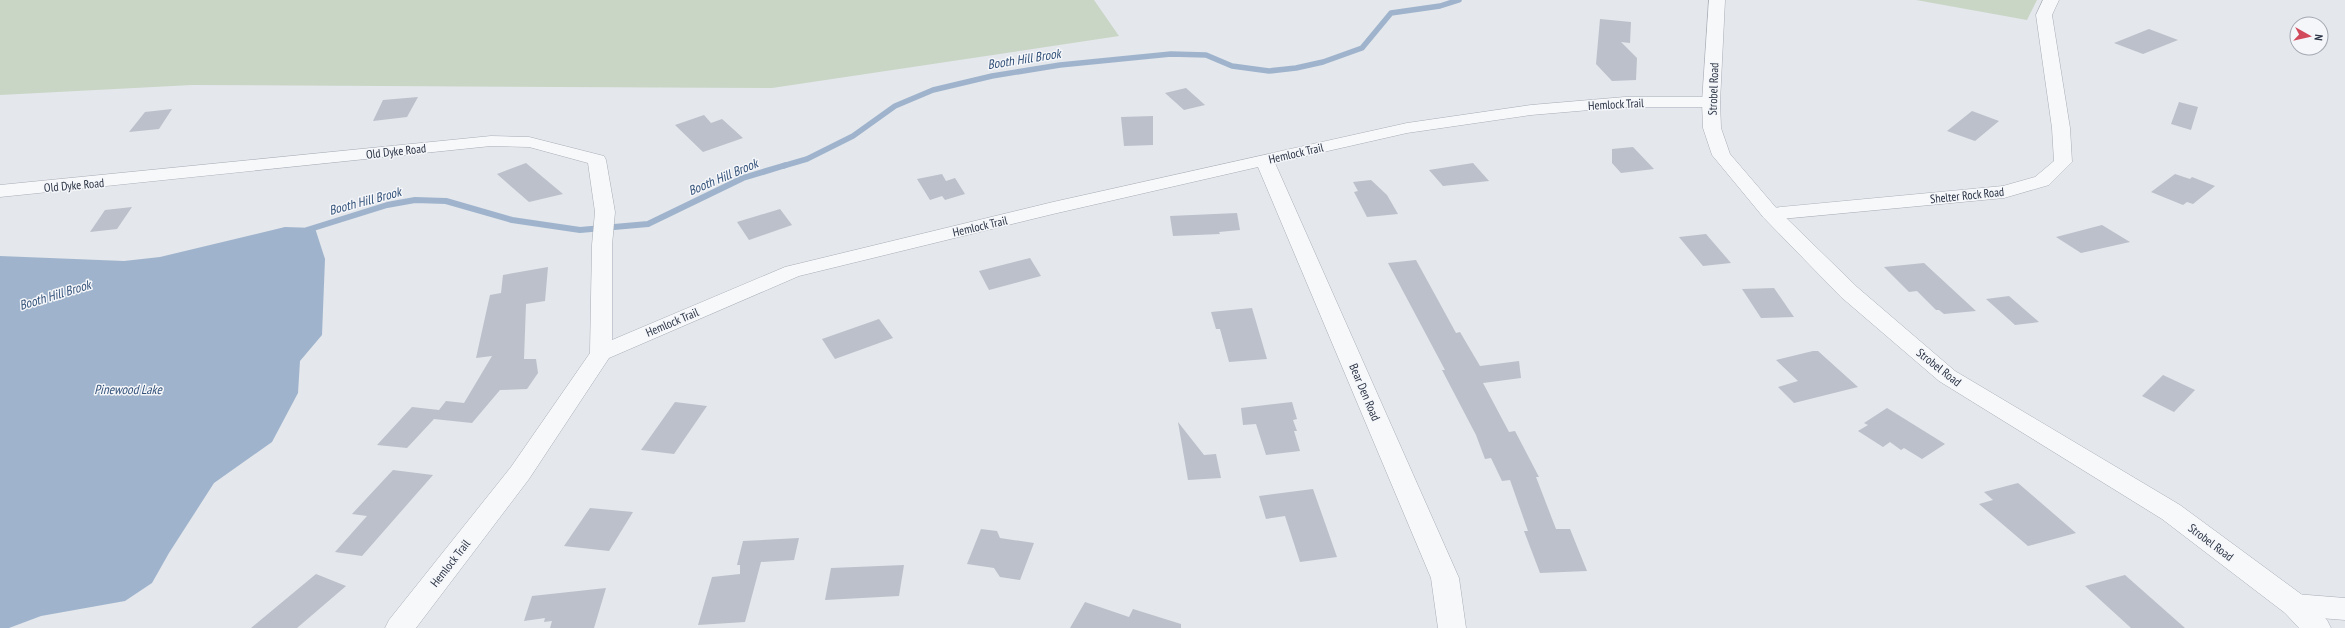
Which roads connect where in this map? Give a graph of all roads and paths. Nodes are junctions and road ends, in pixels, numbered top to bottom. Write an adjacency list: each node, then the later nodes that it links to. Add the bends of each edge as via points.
1 (1717, 0): 3 (street, Strobel Road)
2 (2051, 0): 6 (street, Shelter Rock Road, via 2044,15 2061,128 2063,162 2042,181 2004,192)
3 (1710, 102): 4 (street, Hemlock Trail, via 1625,102 1531,110 1407,128); 6 (street, Strobel Road, via 1712,128 1721,154)
4 (1264, 160): 7 (street, Hemlock Trail, via 792,270); 11 (street, Bear Den Road, via 1445,578)
5 (0, 191): 7 (street, Old Dyke Road, via 491,141 521,142 597,160 605,212 602,245)
6 (1771, 214): 8 (street, Strobel Road, via 1849,292 1947,376 2171,512)
7 (601, 353): 10 (street, Hemlock Trail, via 520,473)
8 (2294, 605): 9 (street); 12 (street, Strobel Road)
9 (2345, 609)
10 (399, 628)
11 (1452, 628)
12 (2317, 628)

